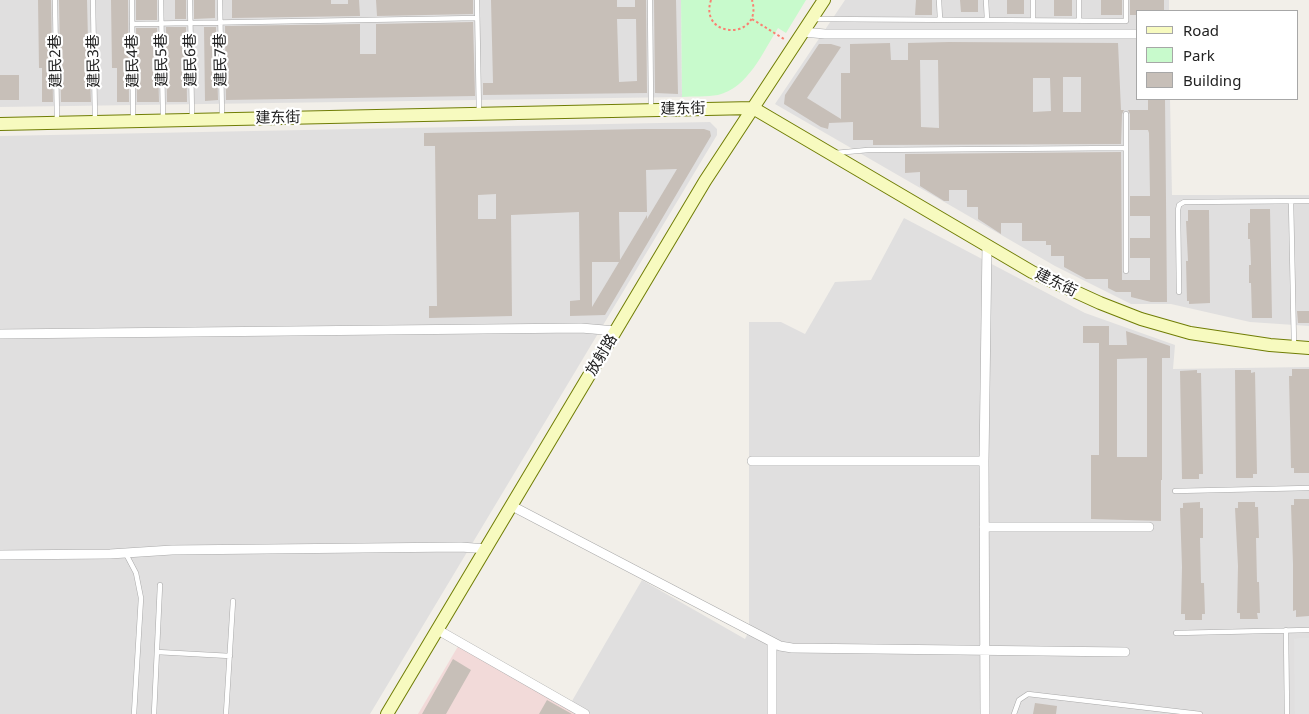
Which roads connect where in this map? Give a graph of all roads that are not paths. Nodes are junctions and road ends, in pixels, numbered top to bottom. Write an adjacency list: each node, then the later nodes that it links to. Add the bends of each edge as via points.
1 (55, 0): 36 (lane, 建民2巷)
2 (93, 0): 35 (lane, 建民3巷)
3 (132, 0): 23 (lane, 建民4巷)
4 (161, 0): 24 (lane, 建民5巷)
5 (190, 0): 21 (lane, 建民6巷)
6 (220, 0): 22 (lane, 建民7巷)
7 (477, 0): 15 (lane)
8 (650, 0): 28 (lane)
9 (824, 0): 16 (street, 放射路)
10 (939, 0): 17 (lane)
11 (986, 0): 18 (lane)
12 (1033, 0): 19 (lane)
13 (1079, 0): 20 (lane)
14 (1126, 0): 20 (lane, via 1126,21)
15 (477, 18): 22 (lane); 29 (lane)
16 (812, 19): 17 (lane); 25 (street, 放射路)
17 (940, 19): 18 (lane)
18 (987, 20): 19 (lane)
19 (1033, 20): 20 (lane)
20 (1079, 21)
21 (190, 23): 22 (lane); 24 (lane); 31 (lane, 建民6巷)
22 (221, 23): 32 (lane, 建民7巷)
23 (132, 24): 24 (lane); 33 (lane, 建民4巷)
24 (162, 24): 34 (lane, 建民5巷)
25 (803, 32): 26 (street); 27 (street, 放射路)
26 (1136, 34)
27 (753, 108): 28 (street, 建东街); 39 (street, 建东街); 45 (street, 放射路, via 705,181)
28 (651, 110): 29 (street, 建东街)
29 (479, 114): 32 (street, 建东街)
30 (1126, 114): 38 (lane)
31 (192, 120): 32 (street, 建东街); 34 (street, 建东街)
32 (222, 120)
33 (133, 121): 34 (street, 建东街); 35 (street, 建东街)
34 (163, 121)
35 (95, 122): 36 (street, 建东街)
36 (57, 123): 37 (street, 建东街)
37 (0, 124)
38 (1126, 148): 39 (lane); 43 (lane)
39 (830, 153): 42 (street, 建东街)
40 (1291, 201): 41 (lane); 44 (lane, via 1184,202 1179,205); 47 (lane)
41 (1309, 201)
42 (987, 245): 47 (street, 建东街, via 1032,272 1140,319 1190,333); 50 (street)
43 (1126, 271)
44 (1179, 292)
45 (616, 331): 46 (street, via 581,328); 53 (street, 放射路)
46 (0, 334)
47 (1294, 348): 48 (street, 建东街)
48 (1309, 348)
49 (752, 461): 50 (street)
50 (984, 461): 54 (street)
51 (1309, 488): 52 (lane)
52 (1175, 491)
53 (512, 506): 56 (street, 放射路); 65 (street)
54 (984, 527): 55 (street); 66 (street)
55 (1149, 527)
56 (487, 549): 57 (street, via 172,550); 61 (street, 放射路)
57 (126, 554): 58 (street); 70 (lane, via 136,573 140,598)
58 (0, 555)
59 (160, 585): 67 (lane)
60 (233, 601): 69 (lane)
61 (438, 630): 73 (street, 放射路); 74 (street)
62 (1286, 630): 63 (lane); 64 (lane); 79 (lane)
63 (1309, 630)
64 (1176, 633)
65 (772, 643): 66 (street, via 792,648); 75 (street)
66 (985, 650): 68 (street); 76 (street)
67 (157, 652): 69 (lane); 71 (lane)
68 (1125, 652)
69 (230, 656): 72 (lane)
70 (134, 714)
71 (154, 714)
72 (226, 714)
73 (387, 714)
74 (585, 714)
75 (772, 714)
76 (985, 714)
77 (1014, 714): 78 (lane, via 1019,700 1028,694)
78 (1200, 714)
79 (1287, 714)

